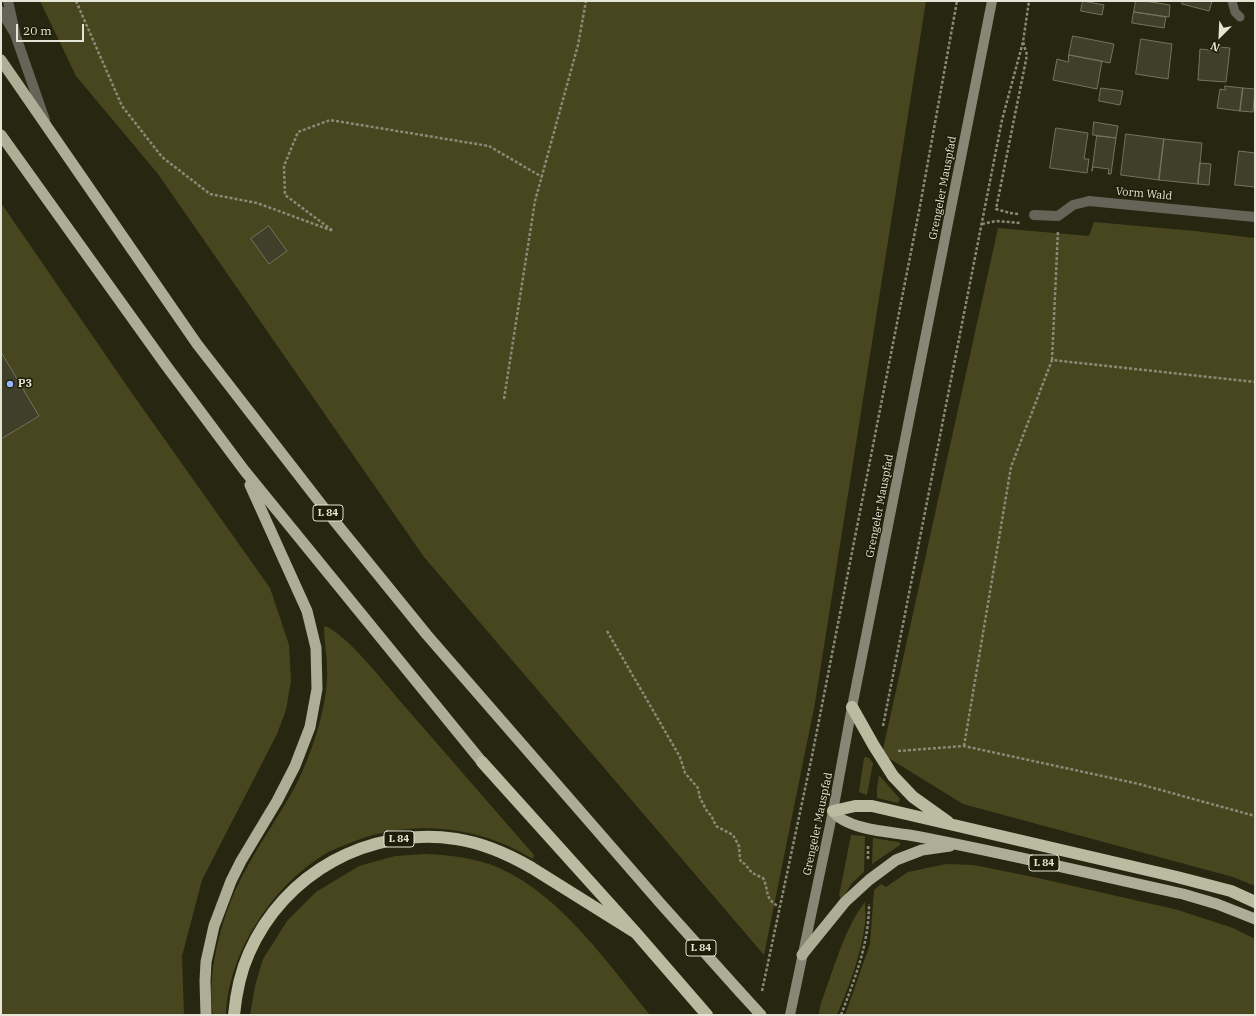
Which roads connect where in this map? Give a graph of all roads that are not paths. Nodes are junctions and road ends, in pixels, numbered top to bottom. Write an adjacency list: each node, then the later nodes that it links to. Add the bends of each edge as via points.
1 (8, 1): 6 (street)
2 (992, 1): 13 (main road, Grengeler Mauspfad)
3 (1232, 1): 5 (lane, via 1235,12)
4 (1, 11): 6 (street)
5 (1240, 17)
6 (15, 34): 8 (street)
7 (1, 60): 8 (highway)
8 (48, 128): 25 (highway, L 84, bridge, via 197,344 328,513 427,635)
9 (1, 135): 12 (highway, L 84)
10 (1034, 215): 11 (street, Vorm Wald, via 1058,216 1073,205 1089,201)
11 (1255, 217)
12 (244, 470): 14 (highway, L 84); 22 (highway, L 84, via 308,611 316,648 317,689 310,727 295,766 241,861 214,926 206,962)
13 (852, 707): 15 (main road, Grengeler Mauspfad); 16 (highway, L 84, via 893,776 913,797)
14 (482, 762): 20 (highway, L 84)
15 (833, 811): 16 (highway, L 84, via 855,806 872,806); 17 (highway, L 84, via 847,822 869,828); 21 (main road, Grengeler Mauspfad)
16 (954, 826): 18 (highway, L 84, via 1177,877 1230,891)
17 (961, 845): 19 (highway, L 84, via 1183,894); 21 (highway, L 84, via 922,850 896,860 868,880 845,902)
18 (1255, 902)
19 (1255, 919)
20 (636, 933): 23 (highway, L 84, via 515,857 478,843 456,839 414,837 392,840 369,845 326,865 306,878 289,894 274,912 249,953 240,980); 24 (highway, L 84)
21 (802, 955): 26 (main road, Grengeler Mauspfad)
22 (206, 1015)
23 (234, 1015)
24 (707, 1015)
25 (761, 1015)
26 (790, 1015)

